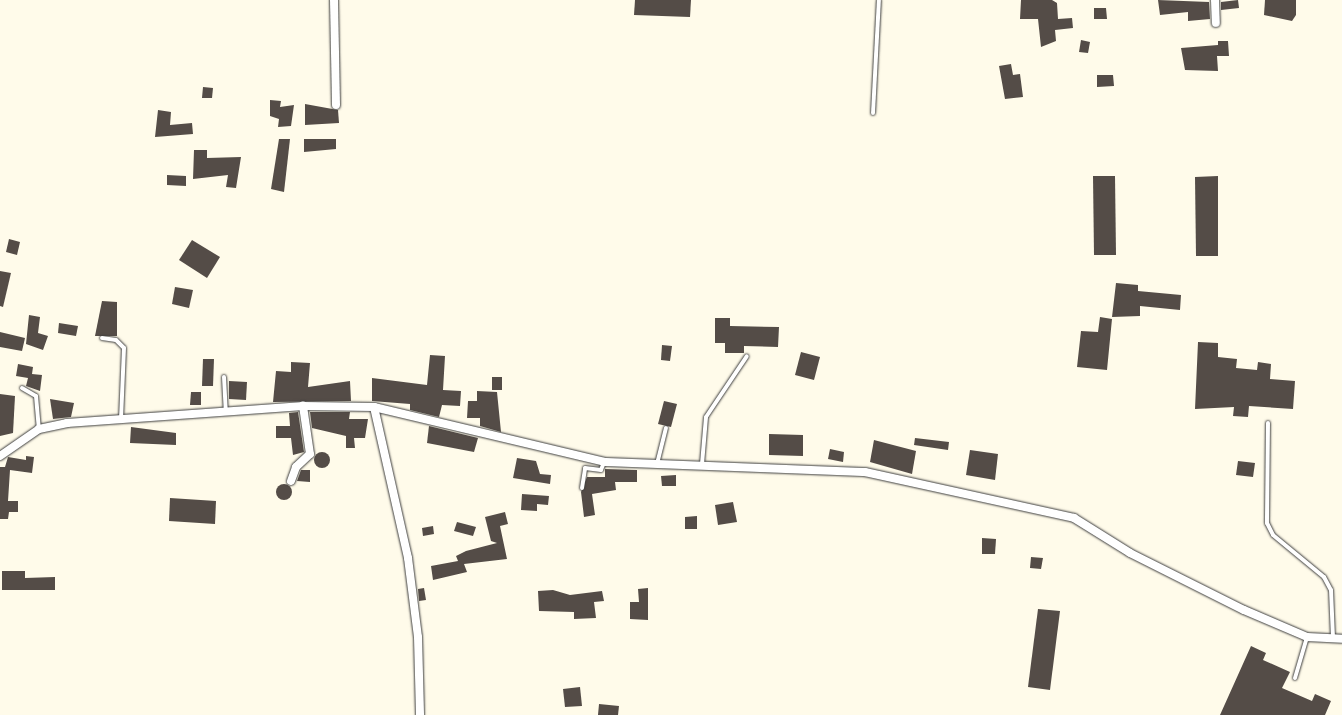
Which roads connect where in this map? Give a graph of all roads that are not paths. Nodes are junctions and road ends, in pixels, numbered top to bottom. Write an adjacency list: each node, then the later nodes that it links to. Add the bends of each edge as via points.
1 (334, 0): 5 (street)
2 (879, 0): 6 (lane)
3 (1215, 0): 4 (street)
4 (1216, 23)
5 (336, 105)
6 (873, 113)
7 (102, 338): 14 (lane, via 116,340 124,348)
8 (747, 356): 21 (lane, via 706,417)
9 (224, 377): 13 (lane)
10 (22, 388): 17 (lane, via 36,396)
11 (303, 406): 12 (street); 13 (street); 22 (street, via 310,454 296,466)
12 (374, 407): 19 (street); 28 (street, via 408,558 418,636)
13 (226, 413): 14 (street)
14 (120, 421): 17 (street)
15 (1268, 423): 26 (lane, via 1267,523 1273,535 1324,577 1330,590)
16 (666, 428): 20 (lane)
17 (39, 429): 18 (street)
18 (0, 456)
19 (604, 462): 20 (street); 23 (lane, via 600,470 585,468)
20 (658, 464): 21 (street)
21 (702, 464): 24 (street, via 865,472 1074,518 1189,584)
22 (292, 481)
23 (582, 488)
24 (1307, 637): 26 (street); 27 (lane)
25 (1342, 639): 26 (street)
26 (1333, 641)
27 (1295, 678)
28 (420, 715)

